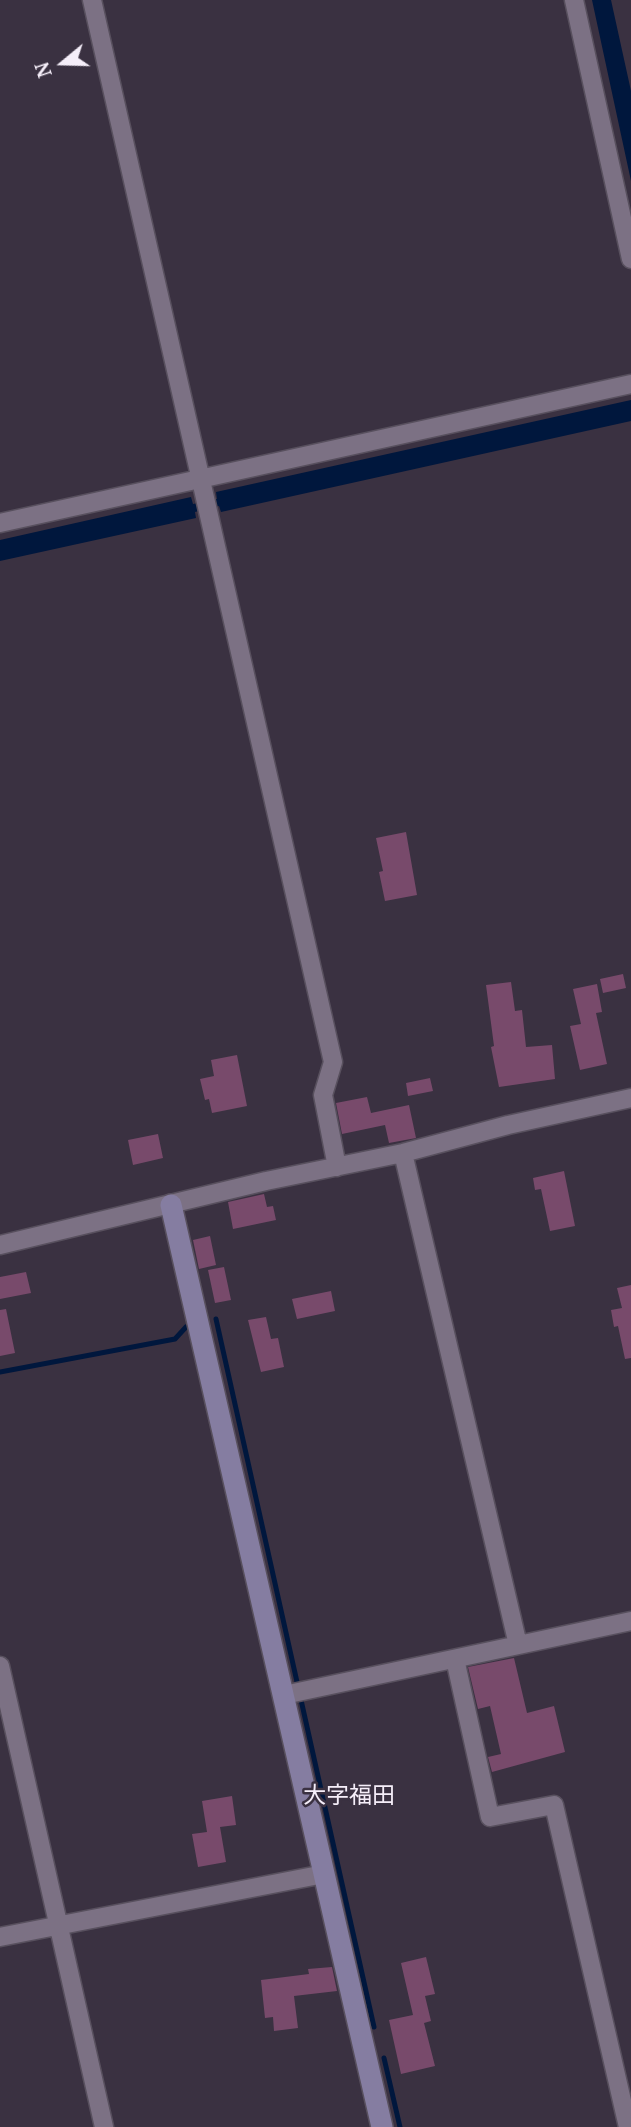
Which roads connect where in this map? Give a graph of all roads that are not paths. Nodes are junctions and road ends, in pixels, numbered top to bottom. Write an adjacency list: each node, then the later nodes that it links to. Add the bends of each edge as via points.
1 (92, 0): 5 (street)
2 (574, 0): 3 (street)
3 (631, 259)
4 (631, 384): 5 (street)
5 (204, 497): 6 (street); 9 (street, via 333,1062 323,1095)
6 (0, 523)
7 (631, 1098): 8 (street)
8 (403, 1153): 9 (street); 13 (street)
9 (337, 1167): 10 (street)
10 (171, 1205): 11 (street); 16 (street)
11 (0, 1245)
12 (631, 1621): 13 (street)
13 (518, 1645): 14 (street)
14 (455, 1659): 16 (street); 22 (street, via 490,1816 554,1805)
15 (0, 1666): 18 (street)
16 (294, 1693): 17 (street)
17 (324, 1874): 18 (street); 21 (street)
18 (59, 1924): 19 (street); 20 (street)
19 (0, 1937)
20 (104, 2127)
21 (382, 2127)
22 (628, 2127)

